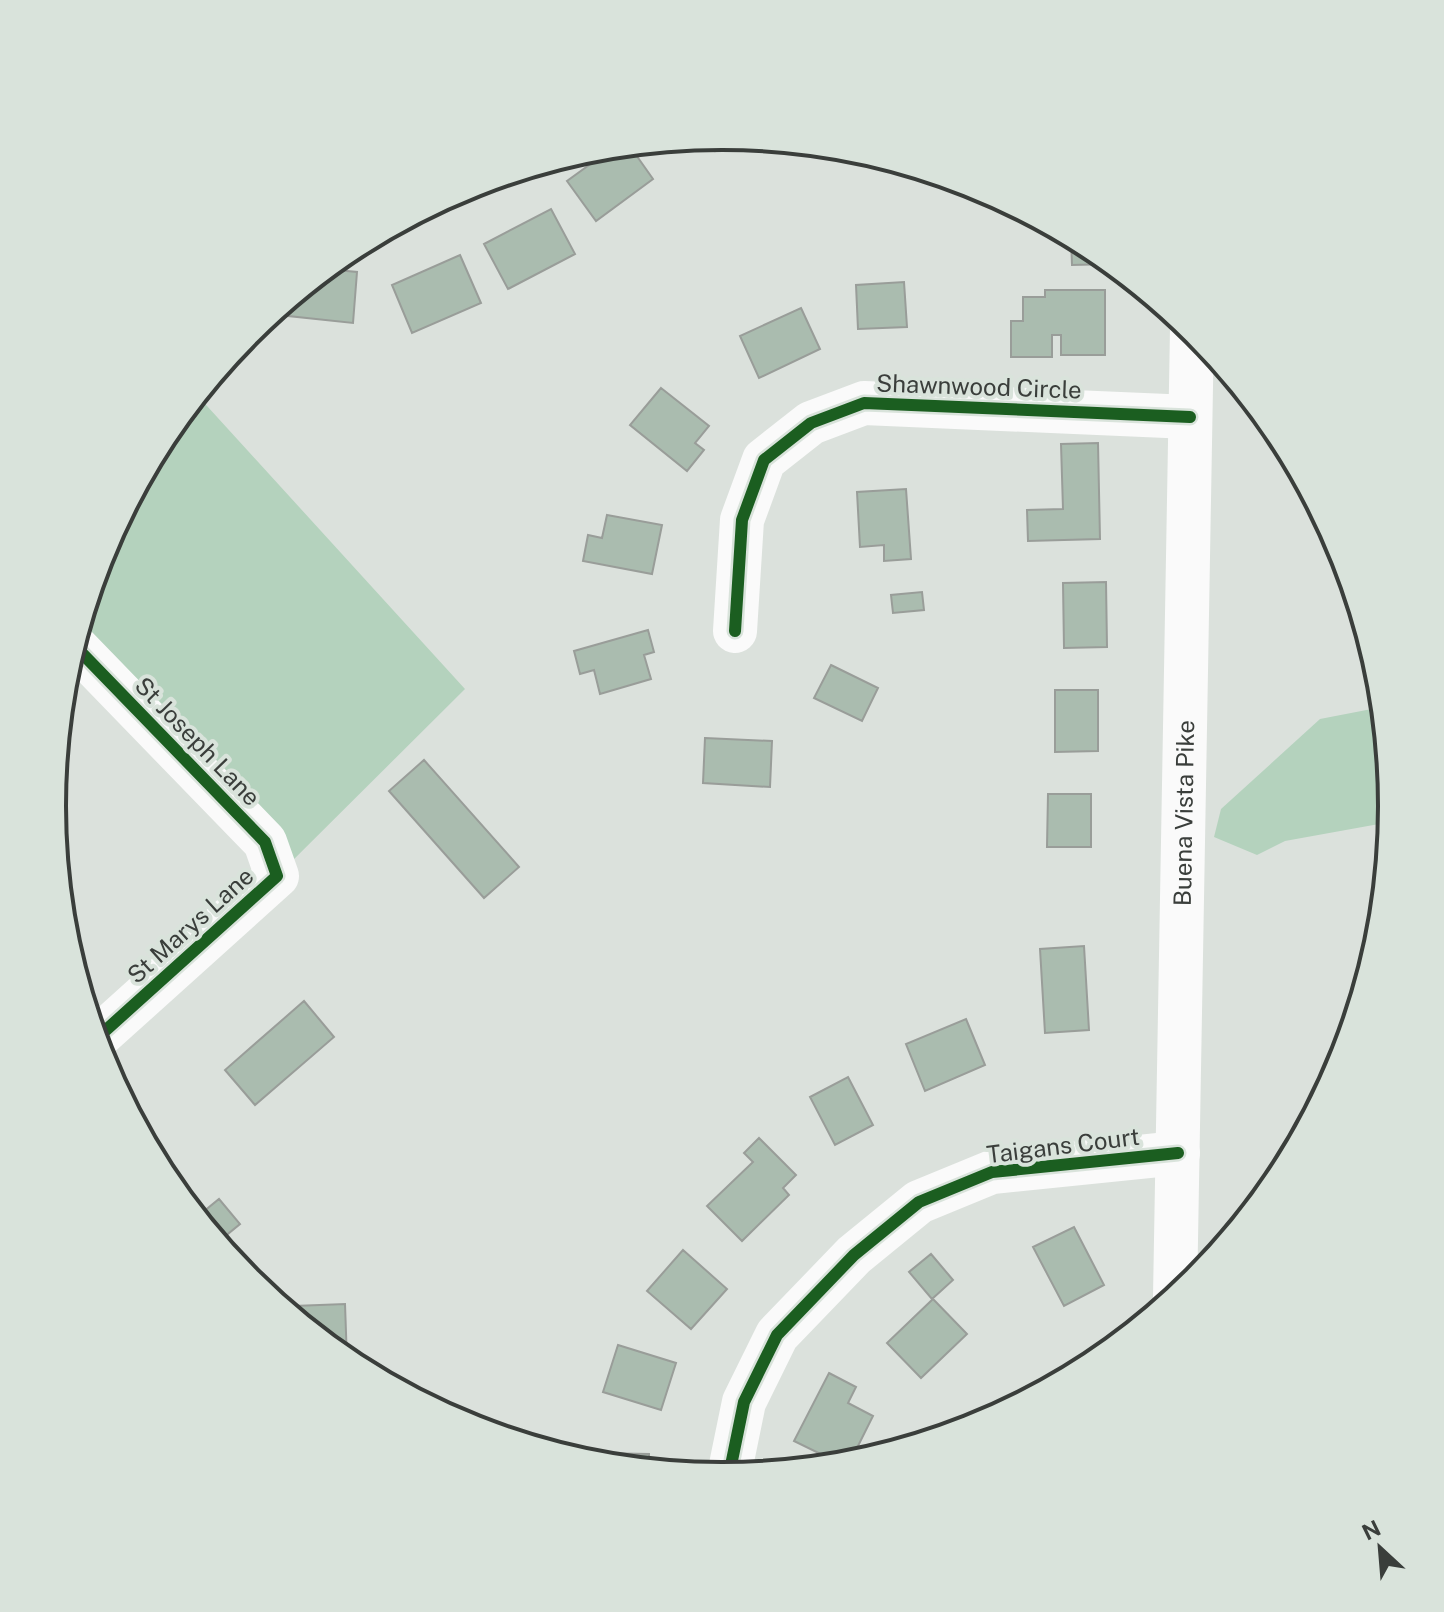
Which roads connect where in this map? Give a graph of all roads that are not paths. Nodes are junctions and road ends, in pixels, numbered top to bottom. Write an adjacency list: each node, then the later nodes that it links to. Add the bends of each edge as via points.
1 (1192, 348): 2 (street, Buena Vista Pike)
2 (1190, 417): 3 (street, Shawnwood Circle, via 864,403 811,423 764,460 742,520); 7 (street, Buena Vista Pike)
3 (735, 631)
4 (84, 655): 5 (street, St Joseph Lane, via 265,842)
5 (277, 876): 6 (street, St Marys Lane)
6 (102, 1018)
7 (1178, 1153): 8 (street, Buena Vista Pike); 9 (street, Taigans Court, via 992,1172 919,1202 854,1255 777,1335 744,1402)
8 (1175, 1280)
9 (732, 1462)

